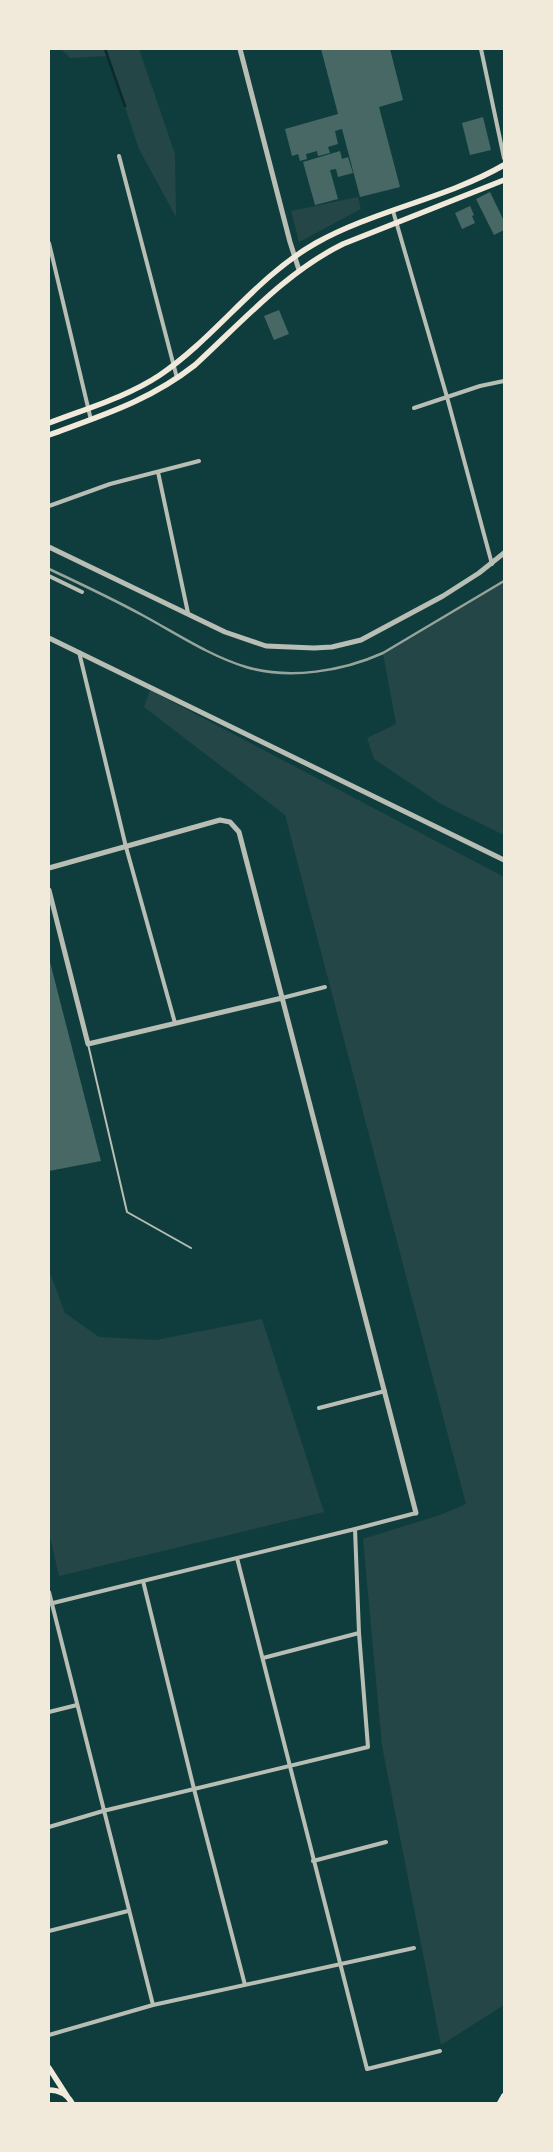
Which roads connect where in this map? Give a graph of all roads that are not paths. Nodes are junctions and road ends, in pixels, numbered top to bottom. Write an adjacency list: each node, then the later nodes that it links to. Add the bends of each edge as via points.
1 (240, 49): 12 (street)
2 (481, 49): 4 (street)
3 (119, 156): 16 (street)
4 (504, 158)
5 (504, 166): 7 (main road)
6 (504, 180): 8 (main road)
7 (393, 211): 8 (street); 9 (main road)
8 (397, 222): 11 (main road); 19 (street)
9 (336, 234): 11 (main road); 12 (main road)
10 (49, 243): 20 (street)
11 (343, 244): 13 (main road)
12 (294, 258): 13 (street); 14 (main road)
13 (299, 270): 15 (main road)
14 (234, 310): 15 (main road); 16 (main road)
15 (244, 320): 17 (main road)
16 (174, 365): 17 (street); 20 (main road, via 146,383)
17 (177, 379): 22 (main road, via 147,397)
18 (504, 382): 19 (street)
19 (447, 397): 21 (street); 30 (street)
20 (87, 408): 22 (street); 23 (main road)
21 (414, 408)
22 (91, 420): 24 (main road)
23 (49, 423)
24 (49, 436)
25 (199, 461): 26 (street)
26 (158, 472): 27 (street, via 110,484); 33 (street)
27 (49, 506)
28 (49, 547): 33 (street)
29 (504, 553): 30 (street)
30 (492, 564): 33 (street, via 378,632 332,647 266,646 225,632)
31 (49, 576): 32 (street)
32 (82, 592)
33 (188, 613)
34 (49, 638): 35 (street)
35 (79, 652): 36 (street); 37 (street)
36 (126, 847): 38 (street); 41 (street, via 220,820 230,822 239,832); 42 (street)
37 (504, 860)
38 (49, 868)
39 (49, 890): 43 (street)
40 (324, 987): 41 (street)
41 (282, 998): 42 (street); 45 (street)
42 (174, 1023): 43 (street)
43 (88, 1044): 44 (lane, via 128,1212)
44 (191, 1248)
45 (385, 1391): 46 (street); 47 (street)
46 (319, 1408)
47 (416, 1513): 48 (street)
48 (355, 1529): 49 (street); 53 (street)
49 (237, 1558): 50 (street); 54 (street)
50 (144, 1581): 52 (street); 58 (street)
51 (49, 1592): 52 (street)
52 (50, 1603): 55 (street)
53 (360, 1633): 54 (street); 57 (street, via 368,1747)
54 (263, 1658): 57 (street)
55 (77, 1705): 56 (street); 59 (street)
56 (49, 1712)
57 (288, 1766): 58 (street); 62 (street)
58 (194, 1789): 59 (street); 67 (street)
59 (103, 1811): 60 (street); 63 (street)
60 (49, 1827)
61 (386, 1842): 62 (street)
62 (313, 1862): 66 (street)
63 (128, 1911): 64 (street); 68 (street)
64 (49, 1931)
65 (414, 1948): 66 (street)
66 (339, 1963): 67 (street); 70 (street, via 367,2070)
67 (245, 1985): 68 (street)
68 (153, 2005): 69 (street)
69 (49, 2035)
70 (440, 2051)
71 (49, 2068): 73 (main road)
72 (49, 2090): 73 (main road)
73 (67, 2096): 75 (main road)
74 (504, 2096): 76 (highway)
75 (72, 2103)
76 (500, 2103)

